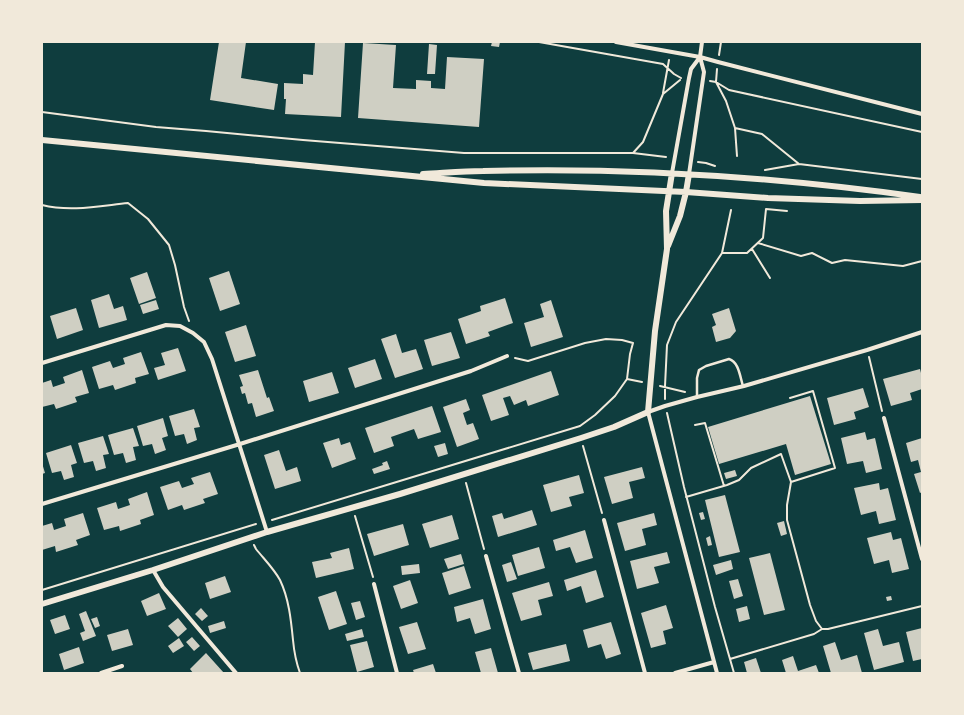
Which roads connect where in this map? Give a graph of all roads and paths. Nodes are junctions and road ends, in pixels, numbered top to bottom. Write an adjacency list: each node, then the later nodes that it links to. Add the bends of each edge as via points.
1 (539, 42): 8 (path, via 663,64)
2 (616, 42): 5 (street)
3 (702, 42): 6 (street)
4 (721, 42): 7 (path)
5 (670, 52): 6 (street); 8 (path)
6 (700, 57): 7 (street); 9 (street, via 704,72); 19 (street, via 691,69)
7 (718, 62): 10 (path); 13 (street)
8 (668, 68): 11 (path); 11 (path, via 682,78)
9 (703, 80): 10 (path); 20 (street)
10 (716, 82): 14 (path, via 726,100); 15 (path, via 729,90)
11 (663, 94): 17 (path, via 644,142)
12 (42, 112): 17 (path, via 206,132 464,153)
13 (922, 114)
14 (735, 128): 18 (path); 21 (path, via 762,134)
15 (922, 132)
16 (42, 140): 26 (street)
17 (633, 153): 19 (path)
18 (737, 156)
19 (674, 158): 24 (street)
20 (691, 161): 22 (path); 25 (street)
21 (799, 164): 23 (path); 27 (path)
22 (721, 168)
23 (763, 170)
24 (672, 173): 25 (street); 26 (street, via 560,170); 28 (street)
25 (689, 174): 29 (street); 30 (street, via 861,189)
26 (403, 175): 28 (street, via 484,184)
27 (922, 179)
28 (669, 192): 29 (street); 36 (street, via 666,211)
29 (686, 192): 30 (street, via 852,201); 36 (street)
30 (922, 199)
31 (42, 205): 40 (path, via 74,209 128,203 148,219 169,244 184,308)
32 (731, 210): 37 (path)
33 (787, 211): 34 (path, via 766,209 763,238)
34 (758, 243): 35 (path); 38 (path, via 801,256 812,254 832,262 845,260 904,266)
35 (752, 249): 37 (path, via 747,253); 39 (path)
36 (667, 250): 46 (street, via 655,331)
37 (722, 253): 47 (path, via 676,322 667,345)
38 (922, 261)
39 (770, 278)
40 (193, 332): 44 (street, via 180,326 166,325); 56 (street, via 204,342 212,359)
41 (922, 332): 42 (street)
42 (867, 350): 48 (street); 53 (path)
43 (507, 356): 45 (path, via 528,361 585,343 622,340 633,343); 56 (street, via 471,371)
44 (42, 363)
45 (628, 379): 46 (path); 64 (path, via 615,396 580,426)
46 (651, 384): 47 (path); 52 (street)
47 (665, 386): 49 (path); 51 (path)
48 (744, 386): 49 (street); 49 (lane, via 736,363 729,359 699,370)
49 (697, 397): 51 (street)
50 (790, 398): 58 (path, via 814,391 834,468)
51 (665, 406): 52 (street); 60 (path)
52 (648, 412): 55 (street); 77 (street)
53 (884, 418): 69 (street)
54 (695, 425): 59 (path, via 705,423)
55 (581, 438): 57 (street); 63 (path)
56 (240, 444): 61 (street); 64 (street)
57 (464, 474): 62 (street); 68 (path)
58 (791, 482): 59 (path, via 781,454 751,468 739,480); 75 (path, via 787,520 810,605)
59 (724, 486): 60 (path)
60 (686, 497): 76 (path)
61 (42, 504)
62 (353, 507): 66 (street); 71 (path)
63 (604, 520): 84 (street)
64 (264, 522): 65 (path); 66 (street)
65 (248, 527): 67 (path); 72 (path)
66 (267, 532): 67 (street)
67 (251, 537): 70 (street); 81 (path, via 256,549 274,570 285,594)
68 (486, 556): 83 (street)
69 (922, 559)
70 (153, 570): 73 (street); 80 (street, via 163,587)
71 (374, 584): 82 (street)
72 (42, 590)
73 (42, 604)
74 (922, 606): 75 (path, via 828,630)
75 (822, 629): 76 (path, via 814,634)
76 (730, 660): 87 (path)
77 (714, 662): 85 (street); 86 (street)
78 (122, 666): 79 (street)
79 (101, 673)
80 (236, 673)
81 (300, 673)
82 (397, 673)
83 (519, 673)
84 (645, 673)
85 (675, 673)
86 (717, 673)
87 (734, 673)

